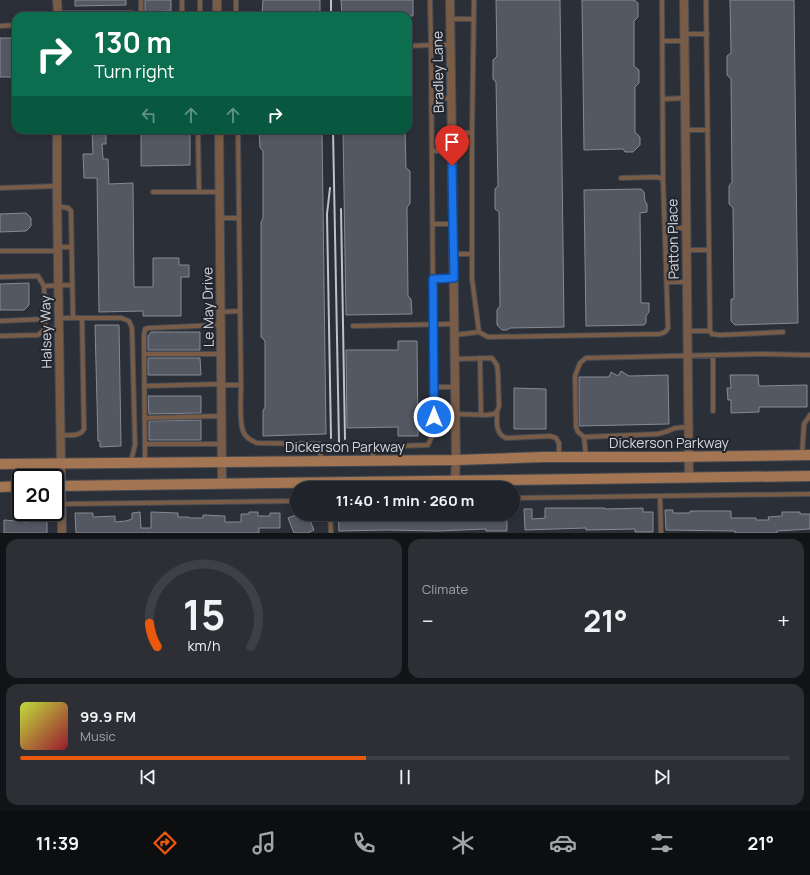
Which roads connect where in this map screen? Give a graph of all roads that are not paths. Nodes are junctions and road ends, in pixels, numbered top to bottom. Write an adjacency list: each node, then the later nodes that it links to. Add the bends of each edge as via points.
1 (57, 0): 13 (street)
2 (141, 0): 14 (lane)
3 (182, 0): 15 (lane)
4 (200, 0): 16 (lane)
5 (217, 0): 17 (street)
6 (236, 0): 18 (lane)
7 (430, 0): 28 (lane)
8 (450, 0): 19 (street, Bradley Lane)
9 (474, 0): 20 (lane)
10 (662, 0): 25 (lane)
11 (684, 0): 24 (street, Patton Place)
12 (706, 0): 23 (lane)
13 (58, 12)
14 (143, 12)
15 (182, 12)
16 (200, 12)
17 (217, 12)
18 (236, 12)
19 (450, 19): 20 (lane); 26 (street, Bradley Lane)
20 (474, 19): 36 (lane)
21 (12, 25): 22 (lane)
22 (0, 26)
23 (707, 34): 24 (lane); 34 (lane)
24 (684, 37): 25 (lane); 31 (street, Patton Place)
25 (662, 41): 30 (lane)
26 (451, 45): 28 (lane); 29 (street, Bradley Lane)
27 (412, 46): 28 (lane)
28 (431, 46): 32 (lane)
29 (451, 98): 32 (lane); 35 (street, Bradley Lane)
30 (663, 98): 31 (lane); 44 (lane)
31 (685, 98): 33 (street, Patton Place)
32 (432, 99): 42 (lane)
33 (685, 130): 34 (lane); 56 (street, Patton Place)
34 (708, 130): 60 (lane)
35 (452, 132): 36 (lane); 41 (street, Bradley Lane)
36 (472, 133): 63 (lane)
37 (58, 134): 45 (street, Halsey Way)
38 (198, 134): 48 (lane)
39 (219, 134): 49 (street, Le May Drive)
40 (238, 134): 52 (lane)
41 (452, 151): 42 (lane); 54 (street, Bradley Lane)
42 (432, 152): 53 (lane)
43 (621, 178): 44 (lane)
44 (663, 178): 55 (lane)
45 (57, 186): 46 (lane); 50 (street, Halsey Way)
46 (0, 188)
47 (153, 192): 48 (lane)
48 (199, 192): 49 (lane)
49 (219, 192): 51 (street, Le May Drive)
50 (57, 206): 57 (lane, via 71,211); 58 (street, Halsey Way)
51 (220, 218): 52 (lane); 73 (street, Le May Drive)
52 (239, 218): 72 (lane)
53 (433, 224): 54 (lane); 66 (lane)
54 (453, 224): 62 (street, Bradley Lane)
55 (665, 228): 56 (lane); 67 (lane)
56 (686, 228): 59 (street, Patton Place)
57 (71, 246): 58 (lane); 69 (lane)
58 (58, 249): 61 (lane); 71 (street, Halsey Way)
59 (686, 250): 60 (lane); 68 (street, Patton Place)
60 (709, 250): 86 (lane)
61 (0, 251)
62 (454, 254): 63 (lane); 65 (street, Bradley Lane)
63 (472, 254): 87 (lane, via 472,278)
64 (0, 277): 70 (lane, via 38,276)
65 (454, 278): 66 (lane); 79 (street, Bradley Lane)
66 (433, 279): 81 (lane)
67 (666, 282): 68 (lane); 87 (lane, via 668,328 660,334 488,337)
68 (687, 282): 85 (street, Patton Place)
69 (72, 285): 71 (lane); 75 (lane)
70 (44, 286): 71 (lane); 77 (lane)
71 (58, 286): 74 (street, Halsey Way)
72 (240, 311): 73 (lane); 99 (lane)
73 (221, 312): 80 (street, Le May Drive)
74 (59, 318): 75 (lane); 84 (street, Halsey Way)
75 (73, 318): 76 (lane)
76 (82, 318): 111 (lane, via 84,429 78,435); 124 (lane, via 121,318 129,321 132,328 135,445)
77 (44, 320): 78 (lane); 83 (lane)
78 (0, 321)
79 (454, 324): 81 (lane); 89 (street, Bradley Lane)
80 (221, 325): 91 (lane, via 145,329); 92 (street, Le May Drive)
81 (434, 325): 82 (lane); 101 (lane)
82 (353, 326)
83 (45, 329): 84 (lane); 90 (lane, via 38,335)
84 (59, 329): 111 (street, Halsey Way)
85 (687, 331): 86 (lane); 93 (street, Patton Place)
86 (710, 331): 88 (lane, via 712,334)
87 (479, 332): 89 (lane)
88 (783, 332)
89 (454, 335): 97 (street, Bradley Lane)
90 (0, 336)
91 (144, 354): 92 (lane); 100 (lane)
92 (221, 354): 98 (street, Le May Drive)
93 (688, 355): 94 (lane); 110 (street, Patton Place); 112 (lane, via 586,358 580,363 575,376 576,427)
94 (713, 355): 95 (lane); 103 (lane)
95 (810, 355)
96 (480, 358): 97 (lane); 104 (lane, via 492,358 497,365); 106 (lane)
97 (455, 359): 102 (street, Bradley Lane)
98 (221, 384): 99 (lane); 100 (lane); 108 (street, Le May Drive)
99 (241, 385): 121 (lane, via 242,426 248,438 263,444 320,444)
100 (144, 386): 109 (lane)
101 (434, 387): 102 (lane); 119 (lane, via 434,432 428,445 373,447)
102 (455, 387): 105 (street, Bradley Lane)
103 (713, 411)
104 (497, 412): 106 (lane); 116 (lane, via 498,432 501,436 556,438)
105 (456, 414): 106 (lane); 120 (street, Bradley Lane)
106 (481, 415)
107 (810, 415): 115 (lane, via 803,429)
108 (222, 416): 109 (lane); 114 (street, Le May Drive)
109 (145, 418): 113 (lane)
110 (688, 427): 112 (lane, via 658,434); 118 (street, Patton Place)
111 (60, 435): 126 (street, Halsey Way)
112 (584, 437): 117 (lane)
113 (145, 444): 114 (lane); 122 (lane)
114 (222, 444): 123 (street, Le May Drive)
115 (806, 455): 118 (main road, Dickerson Parkway)
116 (559, 457): 117 (main road, Dickerson Parkway); 120 (main road, Dickerson Parkway)
117 (586, 457): 118 (main road, Dickerson Parkway)
118 (689, 457): 129 (street, Patton Place)
119 (373, 460): 120 (main road, Dickerson Parkway); 121 (main road, Dickerson Parkway)
120 (456, 460): 130 (street, Bradley Lane)
121 (321, 461): 123 (main road, Dickerson Parkway)
122 (145, 462): 123 (main road, Dickerson Parkway); 124 (main road, Dickerson Parkway)
123 (222, 462): 131 (street, Le May Drive)
124 (130, 463): 126 (main road, Dickerson Parkway)
125 (0, 464): 126 (main road, Dickerson Parkway)
126 (60, 464): 127 (street, Halsey Way)
127 (60, 469)
128 (810, 476): 129 (main road)
129 (689, 478): 130 (main road)
130 (455, 480): 131 (main road)
131 (222, 484): 134 (main road)
132 (0, 486): 133 (main road)
133 (12, 486)
134 (64, 486)
135 (810, 494): 136 (lane)
136 (660, 497): 137 (lane); 144 (lane)
137 (520, 498)
138 (290, 501): 139 (lane)
139 (64, 504)
140 (62, 521): 142 (street, Halsey Way)
141 (330, 521): 143 (lane)
142 (62, 533)
143 (331, 533)
144 (661, 533)

